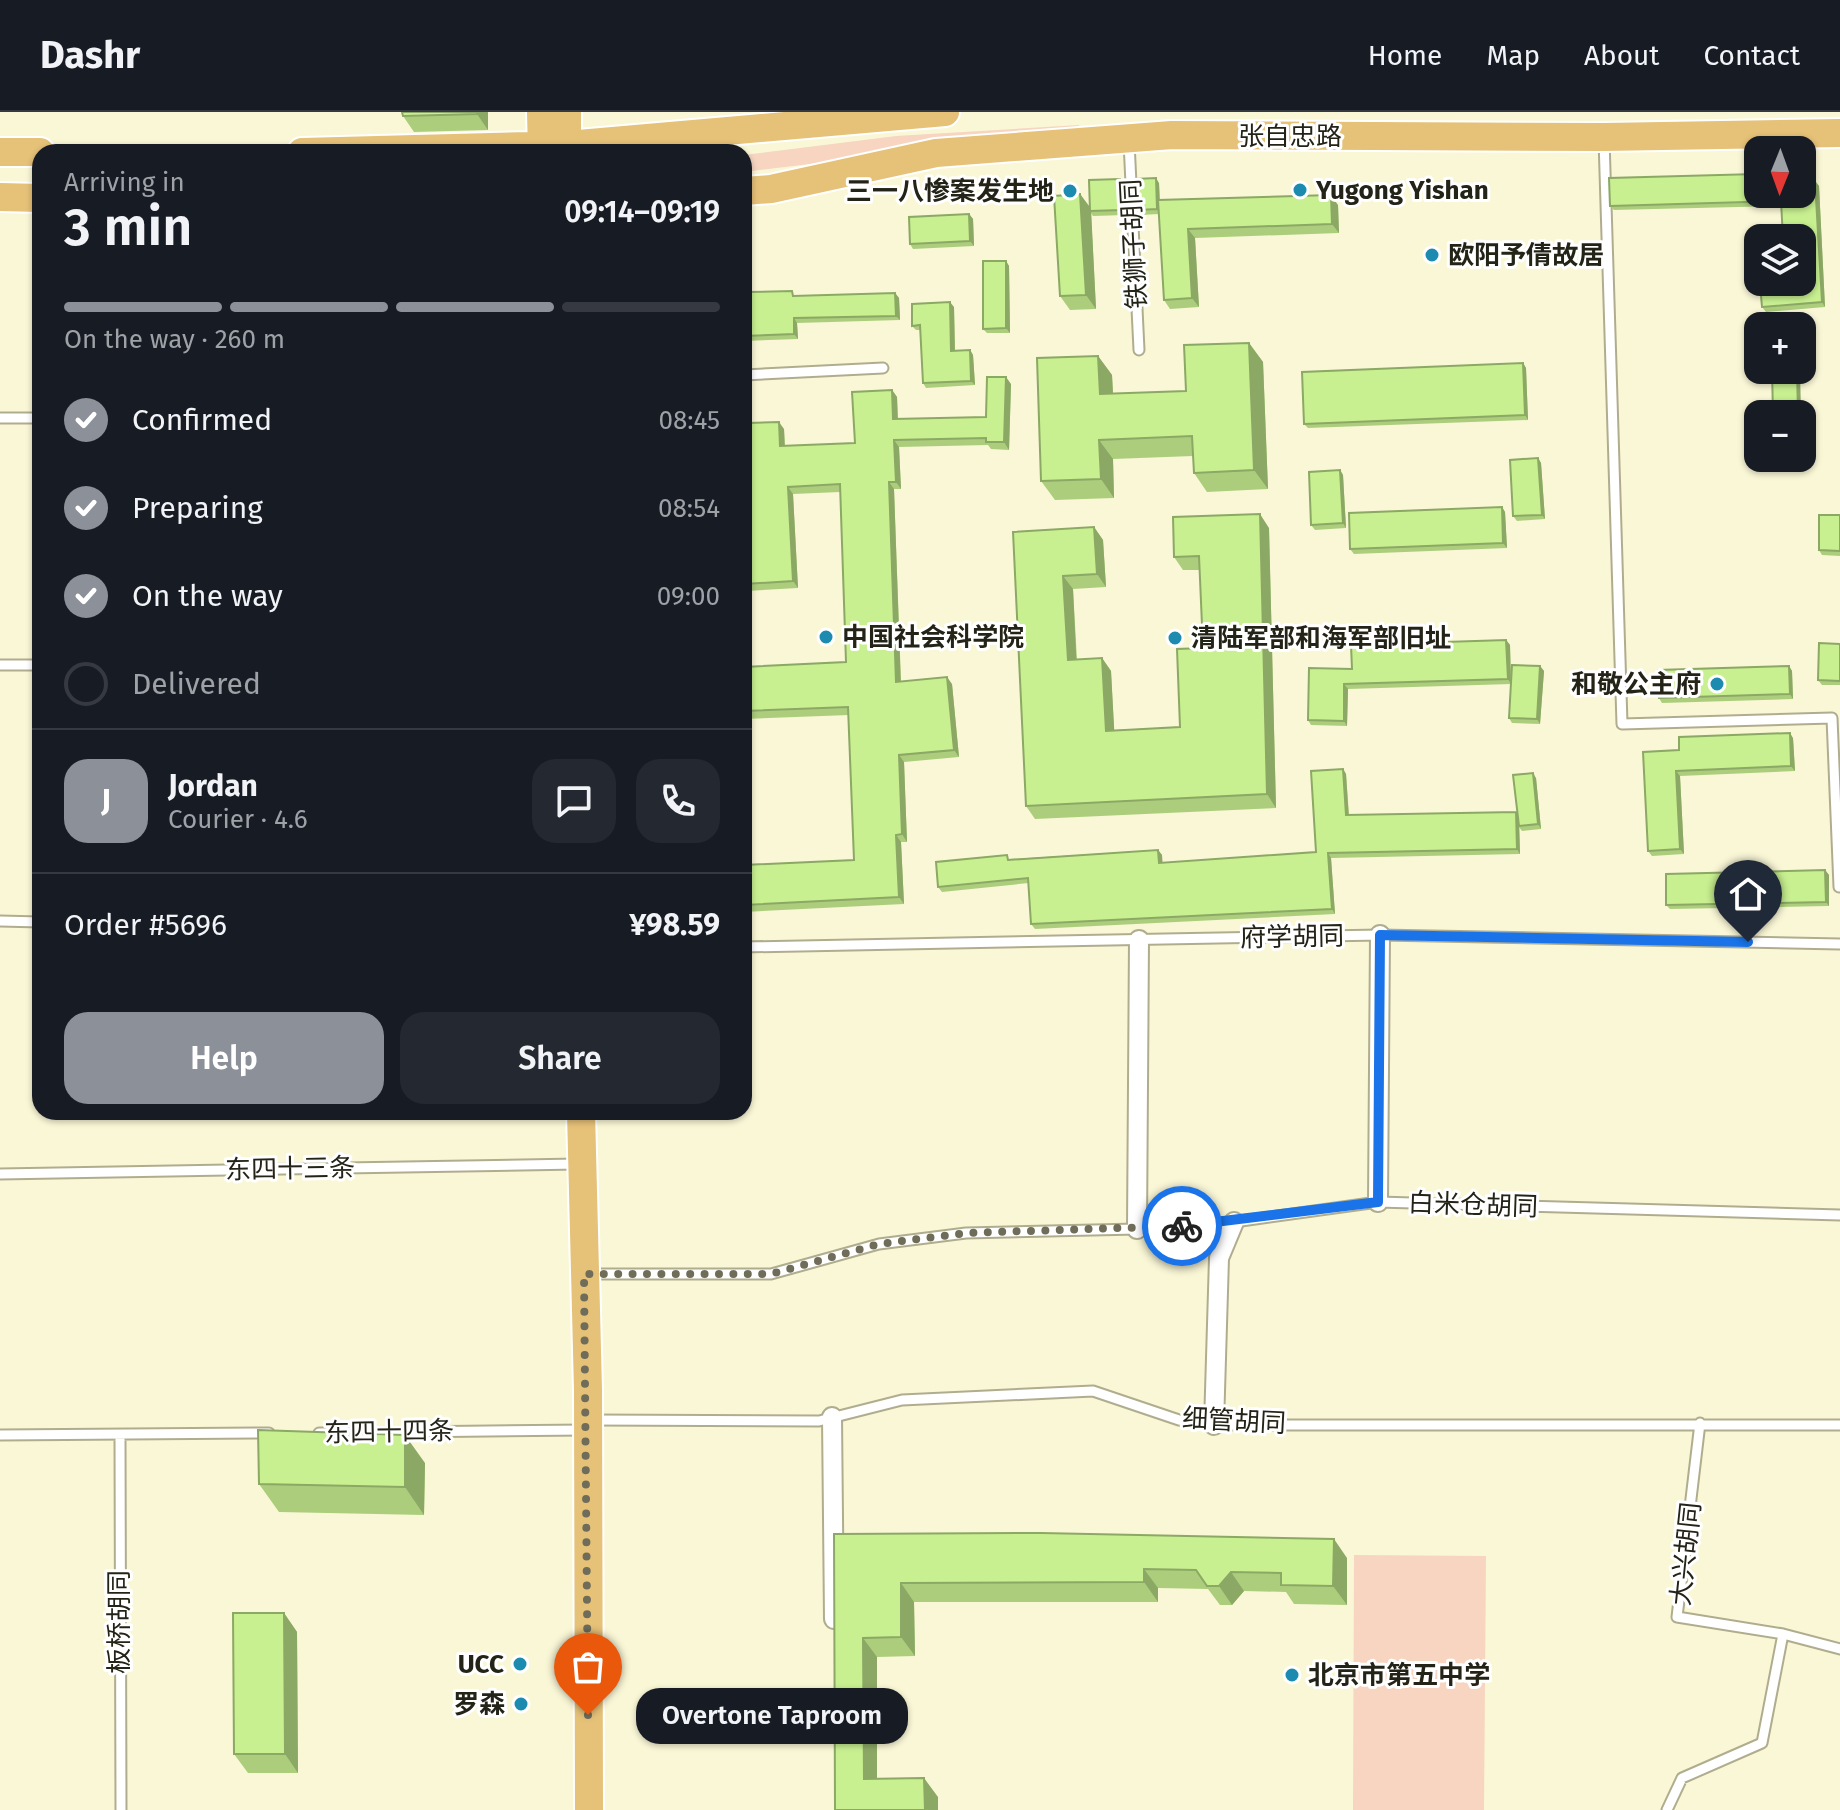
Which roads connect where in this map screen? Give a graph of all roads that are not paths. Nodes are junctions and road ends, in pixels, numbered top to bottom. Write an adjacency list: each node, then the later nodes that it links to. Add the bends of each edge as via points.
1 (541, 112): 7 (main road)
2 (567, 112): 8 (main road)
3 (945, 112): 9 (main road)
4 (1840, 133): 5 (main road, 张自忠路)
5 (1604, 137): 6 (main road, 张自忠路); 22 (lane, via 1622,724 1832,718)
6 (1129, 138): 12 (main road, 张自忠路, via 936,153); 15 (lane, 铁狮子胡同)
7 (553, 144)
8 (556, 144)
9 (598, 144)
10 (0, 152): 11 (main road)
11 (32, 152)
12 (752, 190)
13 (0, 197): 14 (main road)
14 (32, 198)
15 (1139, 350)
16 (883, 368): 17 (lane)
17 (752, 375)
18 (0, 418): 19 (lane)
19 (32, 418)
20 (0, 665): 21 (lane)
21 (32, 665)
22 (1839, 887)
23 (0, 921): 24 (lane)
24 (32, 922)
25 (1380, 935): 26 (lane, 府学胡同); 27 (lane, 府学胡同); 32 (street)
26 (1139, 940): 28 (lane, 府学胡同); 35 (street)
27 (1840, 944)
28 (752, 947)
29 (581, 1120): 30 (main road)
30 (581, 1164): 31 (lane, 东四十三条); 36 (main road)
31 (0, 1174)
32 (1378, 1202): 33 (lane, 白米仓胡同); 34 (lane, 白米仓胡同)
33 (1840, 1215)
34 (1234, 1222): 35 (lane, 白米仓胡同); 40 (street, via 1219,1258)
35 (1137, 1229): 36 (lane, 白米仓胡同, via 966,1233 879,1244 771,1274)
36 (584, 1274): 39 (main road)
37 (832, 1417): 39 (lane, 细管胡同); 40 (lane, 细管胡同, via 902,1400 1093,1391 1179,1420); 47 (street)
38 (1700, 1423): 40 (lane, 细管胡同); 41 (lane, 细管胡同); 46 (lane, 大兴胡同, via 1677,1617)
39 (586, 1425): 43 (lane, 东四十四条); 50 (main road)
40 (1214, 1425)
41 (1840, 1425)
42 (275, 1433): 45 (lane)
43 (306, 1433)
44 (0, 1435): 45 (lane)
45 (120, 1435): 49 (lane, 板桥胡同)
46 (1783, 1634): 48 (lane, 大兴胡同); 51 (lane, via 1762,1743 1682,1778)
47 (834, 1637)
48 (1840, 1649)
49 (121, 1810)
50 (589, 1810)
51 (1667, 1810)

